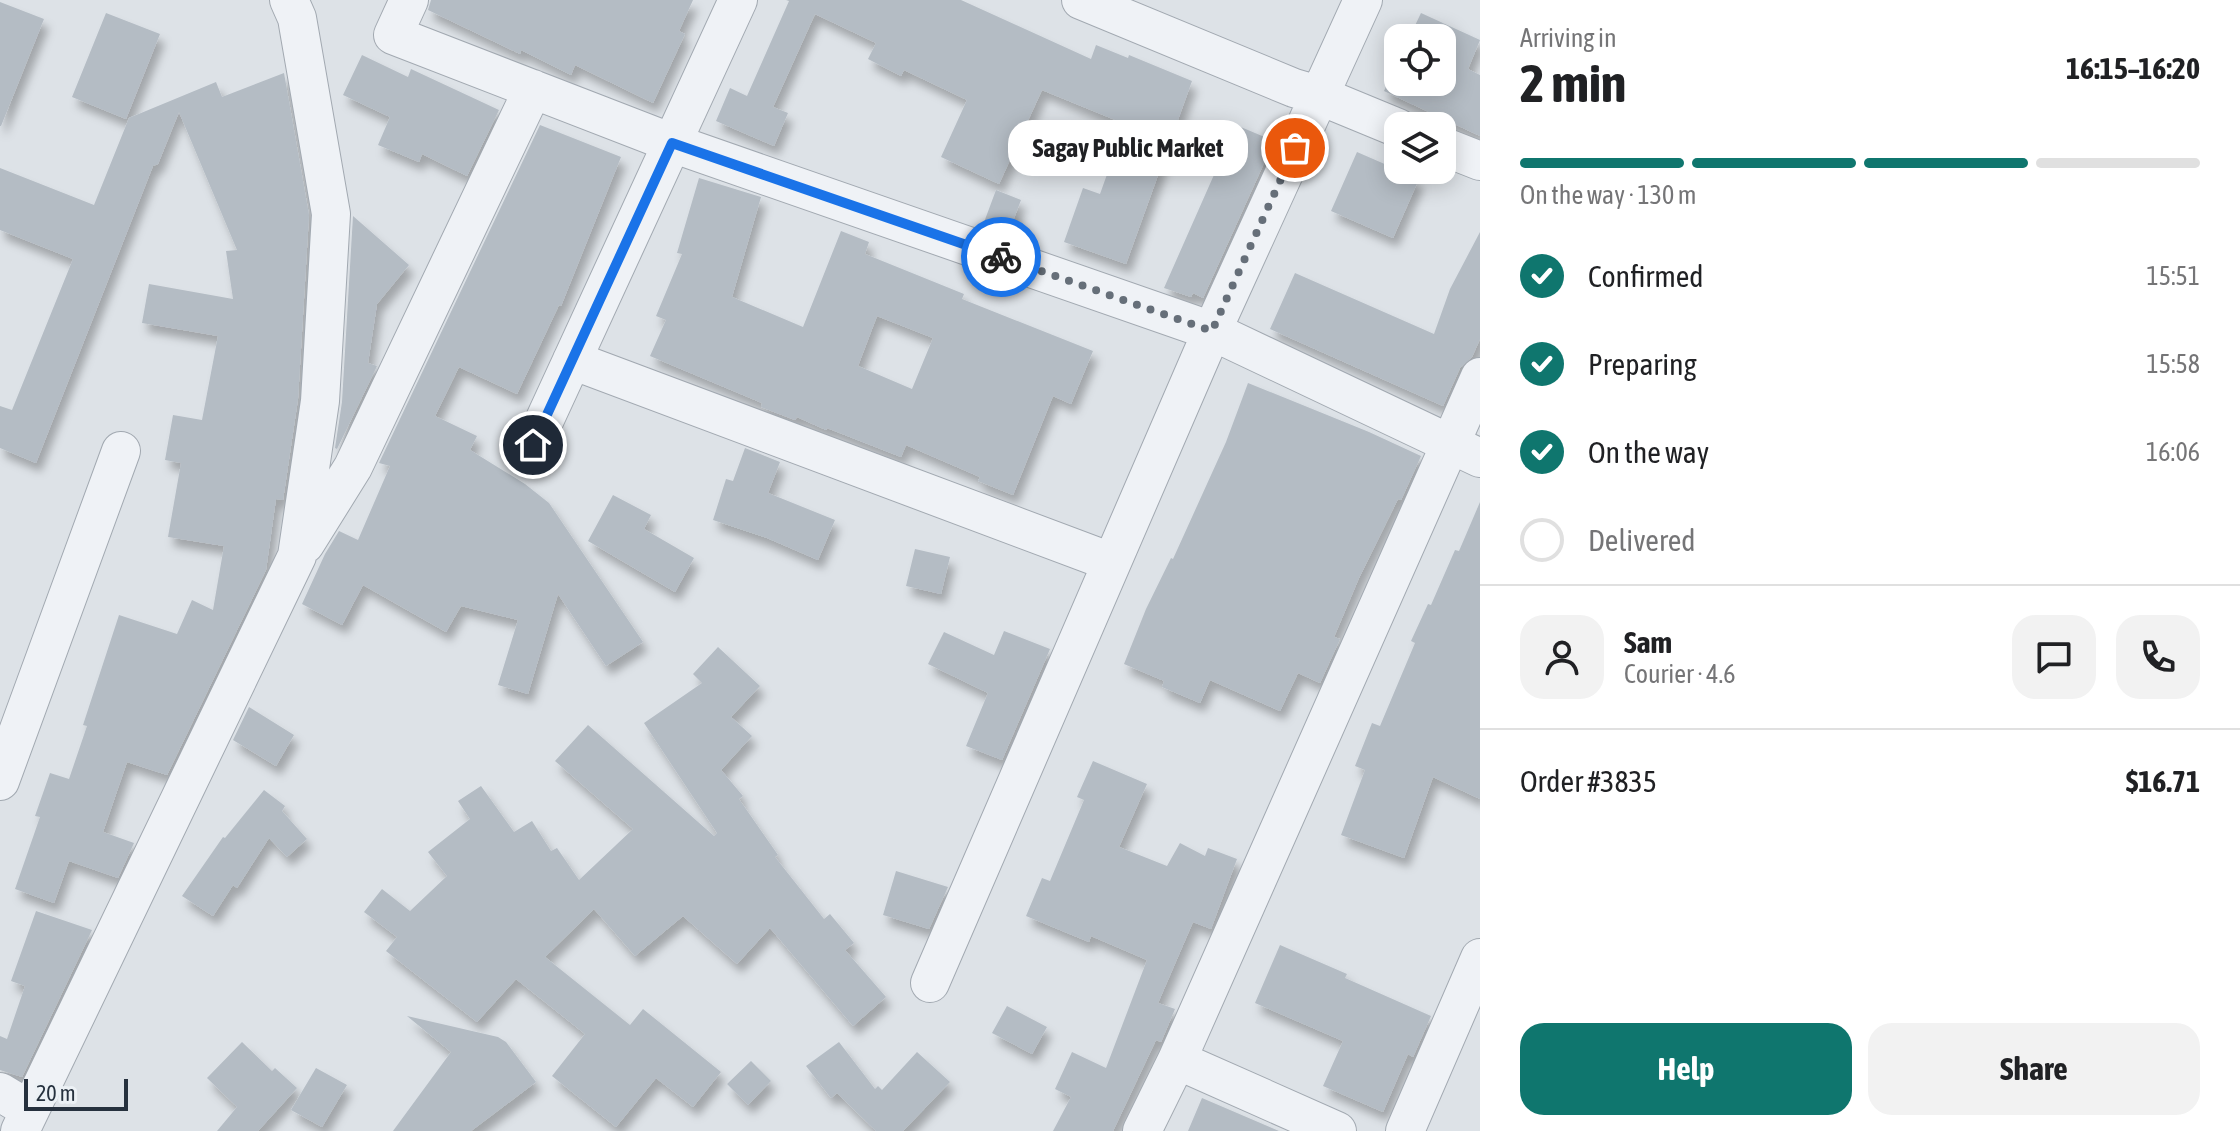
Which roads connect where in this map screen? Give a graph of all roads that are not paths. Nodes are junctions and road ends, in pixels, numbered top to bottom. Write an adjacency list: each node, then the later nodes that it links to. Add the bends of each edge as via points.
1 (289, 0): 18 (street, via 297,18 331,214 320,401)
2 (409, 0): 6 (street, via 393,35)
3 (738, 0): 9 (street)
4 (1081, 0): 7 (street)
5 (1363, 0): 7 (street)
6 (533, 89): 9 (street); 18 (street, via 353,467)
7 (1318, 95): 8 (street); 12 (street)
8 (1384, 122)
9 (672, 143): 12 (street); 13 (street)
10 (1456, 152): 11 (street)
11 (1480, 161)
12 (1212, 331): 16 (street); 19 (street)
13 (572, 360): 15 (street); 19 (street)
14 (1480, 377): 16 (street)
15 (533, 445)
16 (1465, 450): 23 (street)
17 (121, 451): 20 (street)
18 (297, 556): 24 (street)
19 (1111, 562): 22 (street)
20 (0, 781)
21 (1480, 958): 27 (street)
22 (930, 983)
23 (1177, 1060): 25 (street); 26 (street)
24 (16, 1111)
25 (1142, 1131)
26 (1337, 1131)
27 (1405, 1131)

